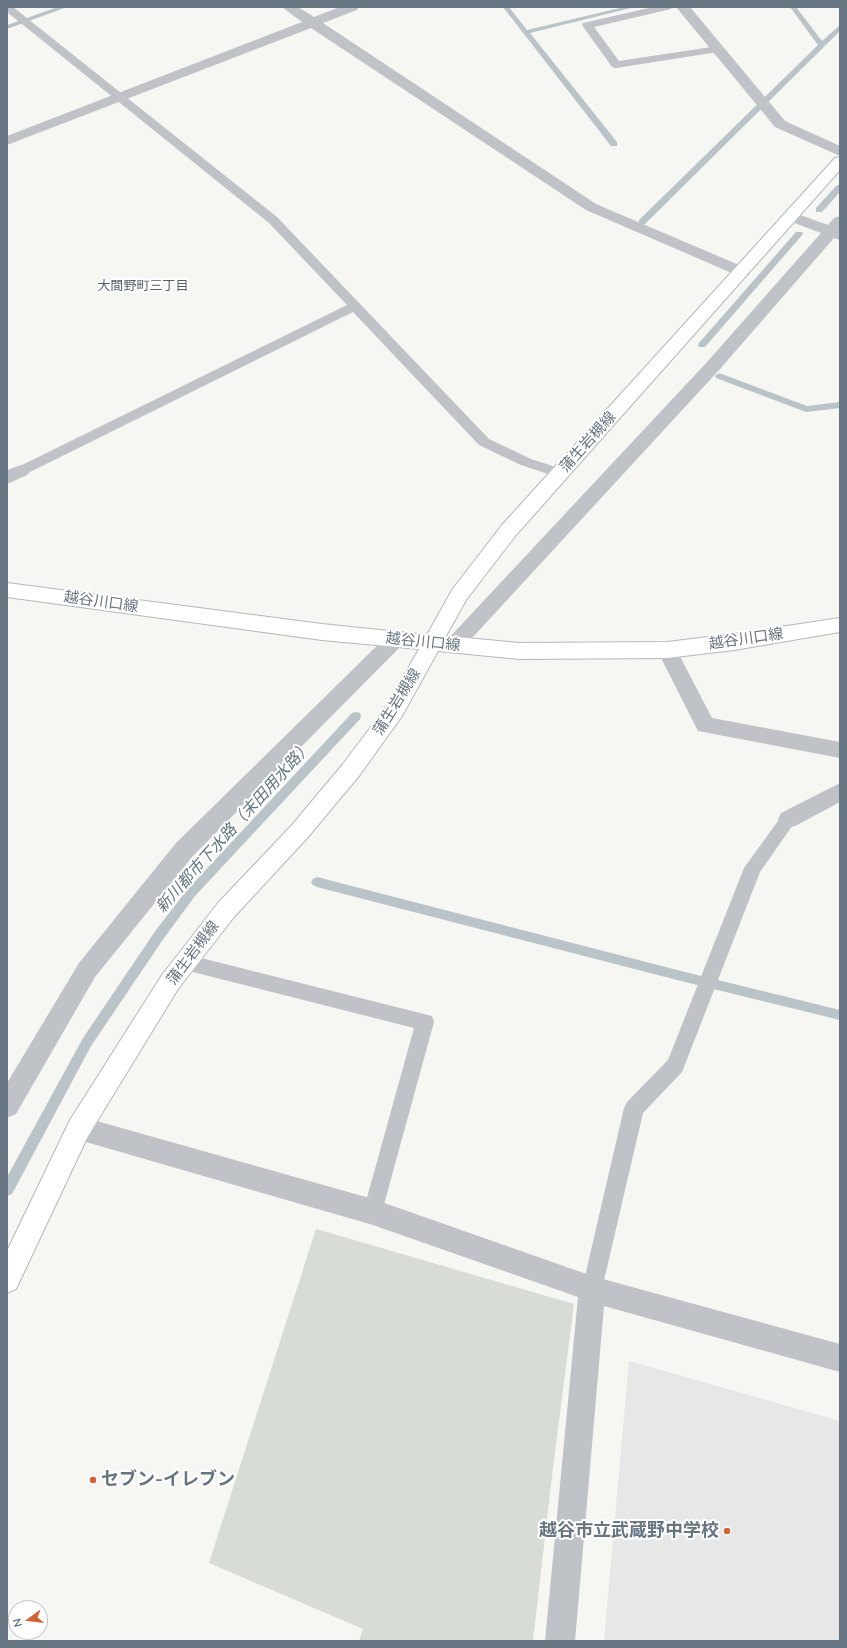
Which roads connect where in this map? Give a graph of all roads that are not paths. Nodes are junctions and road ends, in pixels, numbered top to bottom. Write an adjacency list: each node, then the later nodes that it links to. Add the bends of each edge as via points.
1 (7, 7): 8 (lane)
2 (289, 7): 6 (street)
3 (352, 7): 6 (street)
4 (667, 7): 7 (lane, via 587,25 616,65)
5 (683, 7): 7 (street)
6 (314, 22): 8 (street); 14 (street, via 591,207)
7 (718, 49): 10 (street, via 780,124)
8 (121, 97): 9 (street); 15 (lane, via 273,220)
9 (7, 141)
10 (840, 152)
11 (840, 161): 12 (main road, 蒲生岩槻線)
12 (789, 216): 13 (street); 14 (main road, 蒲生岩槻線)
13 (837, 229): 22 (street)
14 (740, 271): 16 (main road, 蒲生岩槻線)
15 (356, 306): 16 (lane, via 484,442 526,462); 17 (lane)
16 (560, 473): 21 (main road, 蒲生岩槻線, via 509,530 460,594)
17 (14, 474)
18 (7, 590): 20 (main road, 越谷川口線, via 322,632)
19 (840, 625): 23 (main road, 越谷川口線)
20 (396, 639): 21 (main road, 越谷川口線); 28 (street, via 184,850 87,970)
21 (433, 643): 22 (main road, 越谷川口線); 27 (main road, 蒲生岩槻線, via 395,710 351,770 300,831 226,910)
22 (454, 645): 23 (main road, 越谷川口線, via 519,650)
23 (667, 650): 24 (street, via 705,725)
24 (840, 750)
25 (840, 792): 26 (street)
26 (790, 819): 32 (lane, via 754,868 675,1066 634,1108)
27 (185, 962): 29 (main road, 蒲生岩槻線); 30 (lane, via 425,1022)
28 (7, 1106)
29 (79, 1128): 30 (street); 31 (main road, 蒲生岩槻線)
30 (373, 1212): 32 (street)
31 (7, 1280)
32 (592, 1289): 33 (street); 34 (street)
33 (840, 1358)
34 (560, 1641)

